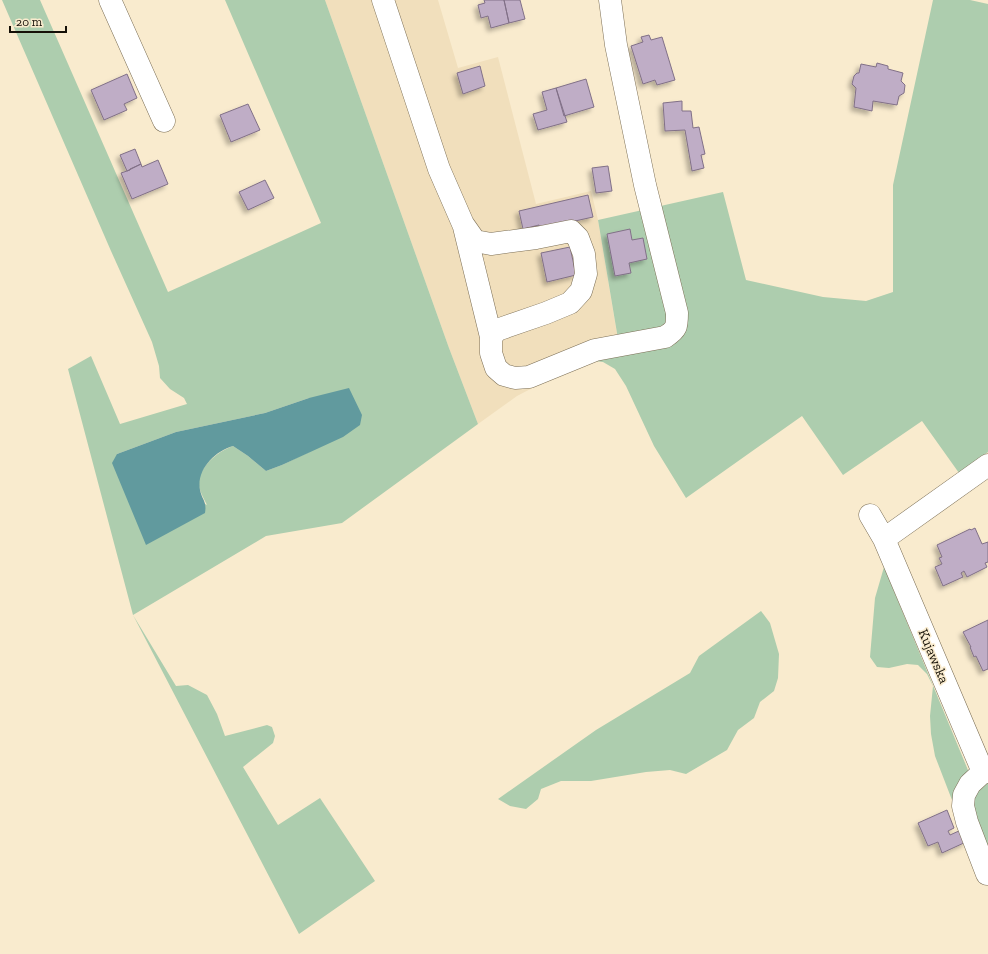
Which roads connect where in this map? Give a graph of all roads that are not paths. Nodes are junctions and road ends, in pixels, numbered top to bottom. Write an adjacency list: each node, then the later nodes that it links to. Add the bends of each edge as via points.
1 (110, 0): 4 (street)
2 (383, 0): 5 (street, via 430,145)
3 (610, 0): 6 (street, via 616,45 645,185 677,313 674,331 665,337 595,350 529,377 515,378 504,375 496,368 491,353)
4 (164, 121)
5 (463, 224): 6 (street); 6 (street, via 475,240 491,244 571,231 578,238 584,254 586,274 581,291 570,303 497,330)
6 (491, 337)
7 (988, 465): 9 (street)
8 (870, 515): 9 (street, Kujawska)
9 (884, 539): 10 (street, Kujawska)
10 (985, 772): 11 (street, Kujawska, via 970,784 964,795 963,806)
11 (987, 874)

